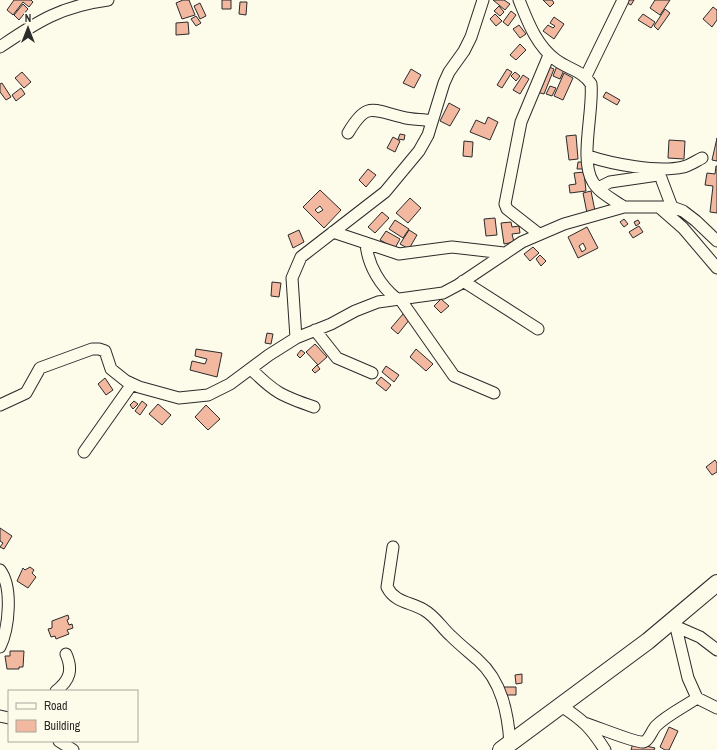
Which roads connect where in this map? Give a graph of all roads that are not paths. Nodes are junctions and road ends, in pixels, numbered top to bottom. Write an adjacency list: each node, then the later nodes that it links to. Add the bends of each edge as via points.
1 (108, 0): 5 (street, via 68,8 53,14)
2 (482, 0): 8 (street, via 471,37 444,83)
3 (519, 0): 6 (street, via 534,34)
4 (623, 0): 7 (street)
5 (0, 47)
6 (549, 55): 7 (street); 17 (street, via 521,122 505,204 507,209)
7 (586, 76): 10 (street, via 592,91)
8 (432, 121): 9 (street, via 374,110 358,118); 16 (street, via 428,135 409,165 385,192)
9 (348, 133)
10 (588, 156): 11 (street, via 620,165 656,168 684,167); 12 (street, via 592,182)
11 (702, 158)
12 (598, 188): 13 (street); 15 (street, via 610,182 658,175)
13 (624, 207): 14 (street); 17 (street)
14 (659, 207): 15 (street); 21 (street, via 683,228)
15 (672, 207): 18 (street, via 683,211 696,221)
16 (333, 232): 19 (street); 26 (street, via 301,257 292,278)
17 (539, 234): 20 (street)
18 (717, 242)
19 (366, 244): 20 (street, via 399,254 452,246); 23 (street, via 367,255 380,280 388,292)
20 (504, 254): 22 (street)
21 (717, 268)
22 (463, 281): 23 (street, via 443,293); 24 (street)
23 (398, 299): 25 (street, via 378,302); 30 (street, via 454,376)
24 (538, 329)
25 (315, 330): 26 (street); 28 (street, via 337,358)
26 (296, 338): 27 (street)
27 (251, 369): 29 (street, via 221,390 193,398 163,395); 32 (street, via 286,398)
28 (372, 373)
29 (132, 384): 31 (street, via 111,369 105,351 92,349 40,368 26,393); 33 (street)
30 (494, 393)
31 (0, 405)
32 (314, 406)
33 (84, 452)
34 (393, 547): 47 (street, via 387,587 390,593 399,601 432,616 488,672 506,706)
35 (0, 570): 39 (street, via 8,593 5,632)
36 (717, 582): 37 (highway)
37 (676, 623): 38 (street); 42 (street, via 688,678); 43 (highway)
38 (715, 644)
39 (0, 647)
40 (66, 654): 41 (street, via 70,664 70,676)
41 (57, 690)
42 (697, 698): 44 (street); 45 (street, via 661,722 643,742)
43 (561, 706): 45 (street); 47 (highway)
44 (717, 708)
45 (584, 723): 49 (street, via 595,733)
46 (61, 742): 48 (street)
47 (506, 747)
48 (73, 750)
49 (605, 750)

